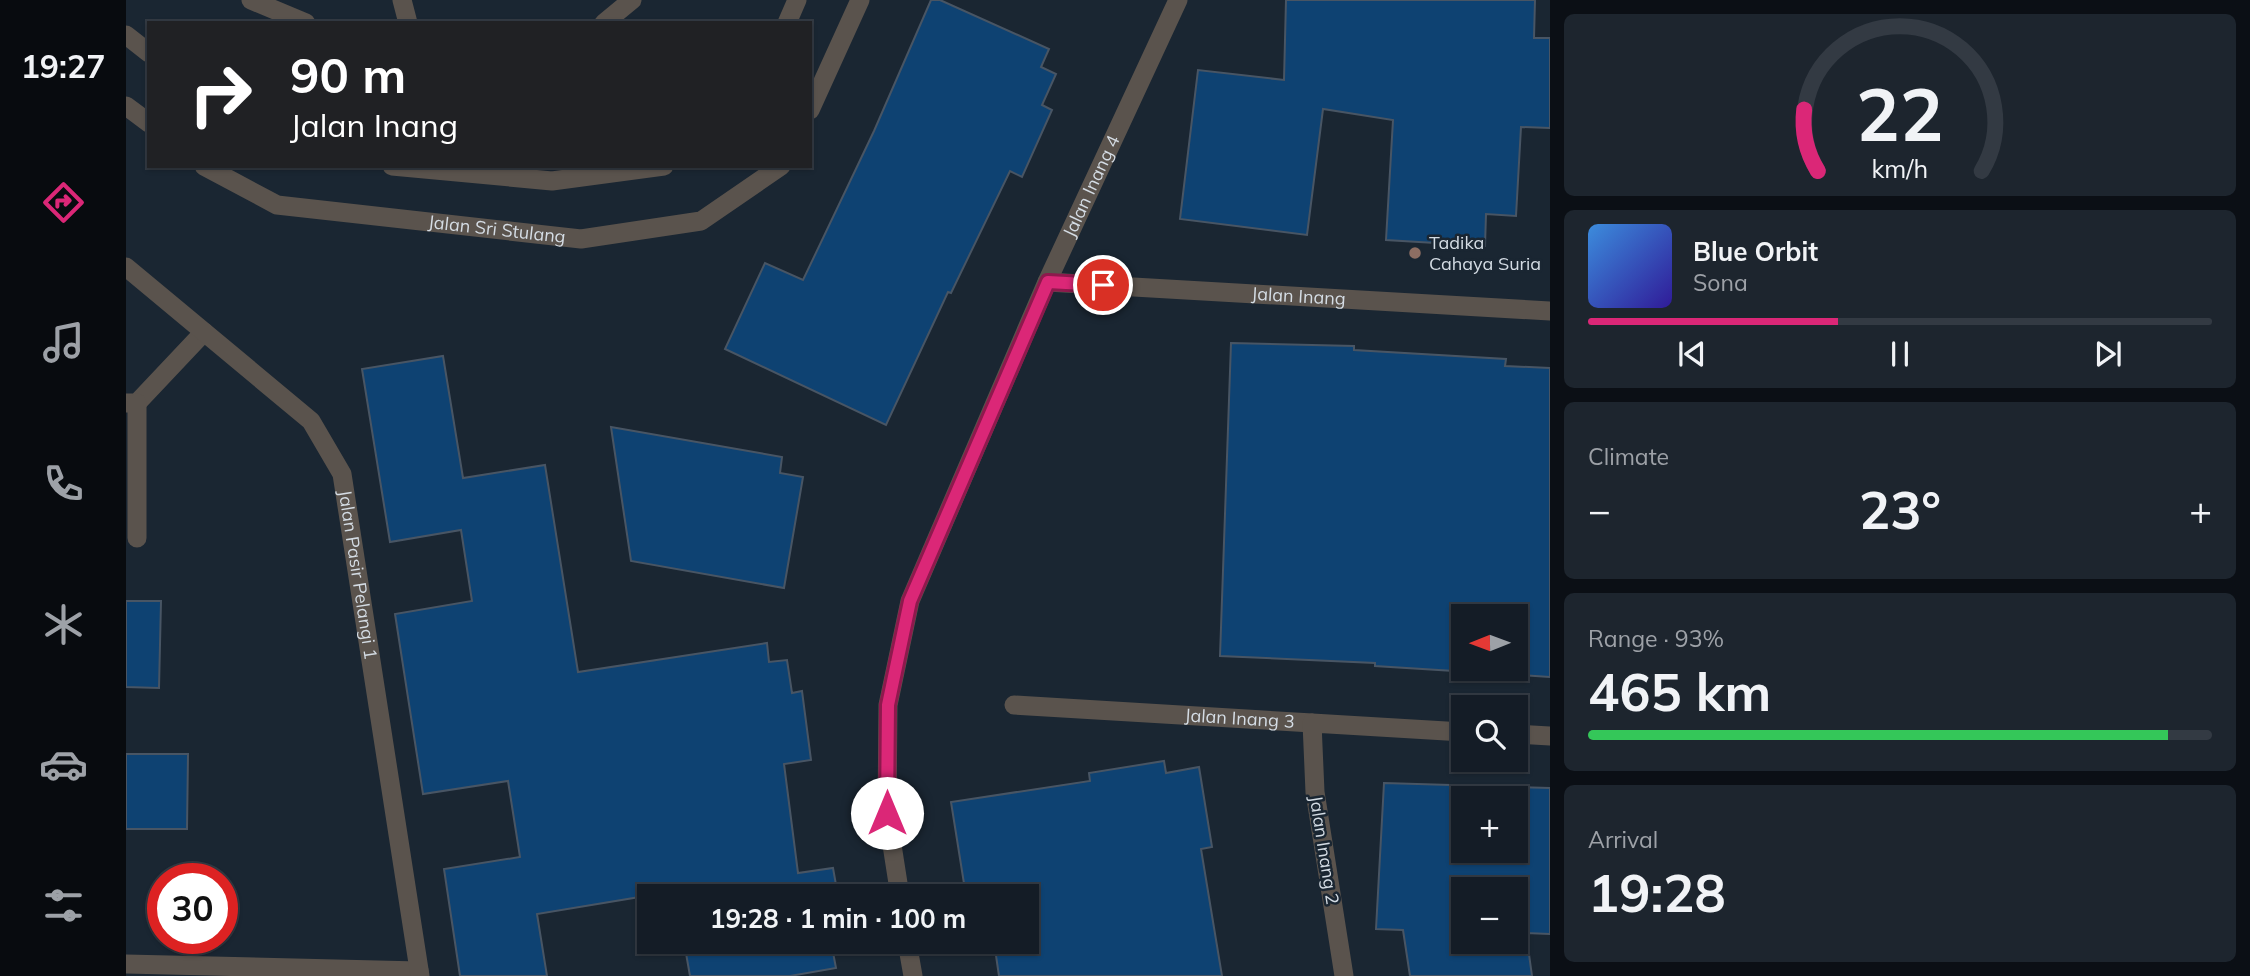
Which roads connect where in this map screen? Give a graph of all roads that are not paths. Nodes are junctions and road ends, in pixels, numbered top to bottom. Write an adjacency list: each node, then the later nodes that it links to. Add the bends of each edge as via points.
1 (251, 0): 7 (street)
2 (402, 0): 8 (street)
3 (632, 0): 9 (street)
4 (797, 0): 10 (street)
5 (860, 0): 14 (street)
6 (1178, 0): 21 (street, Jalan Inang 4)
7 (301, 21)
8 (407, 21)
9 (606, 21)
10 (788, 21)
11 (126, 35): 12 (street)
12 (147, 51)
13 (126, 106): 15 (street)
14 (812, 106)
15 (147, 122)
16 (208, 168): 19 (street, Jalan Sri Stulang, via 277,205 581,239 701,221)
17 (413, 168): 18 (street, via 552,181)
18 (649, 168)
19 (778, 168)
20 (126, 267): 23 (street, Jalan Pasir Pelangi 1)
21 (1048, 282): 22 (street, Jalan Inang); 31 (street, Jalan Inang 4, via 910,601 888,705 887,813)
22 (1550, 311)
23 (204, 332): 24 (street); 34 (street, Jalan Pasir Pelangi 1, via 311,421 342,474)
24 (132, 403): 25 (street)
25 (137, 538)
26 (1014, 705): 27 (street, Jalan Inang 3)
27 (1312, 723): 28 (street, Jalan Inang 3); 36 (street, Jalan Inang 2, via 1315,792)
28 (1451, 731)
29 (1528, 735): 30 (street)
30 (1550, 736)
31 (898, 884)
32 (909, 954): 35 (street)
33 (126, 964): 34 (street)
34 (420, 974)
35 (913, 976)
36 (1344, 976)

